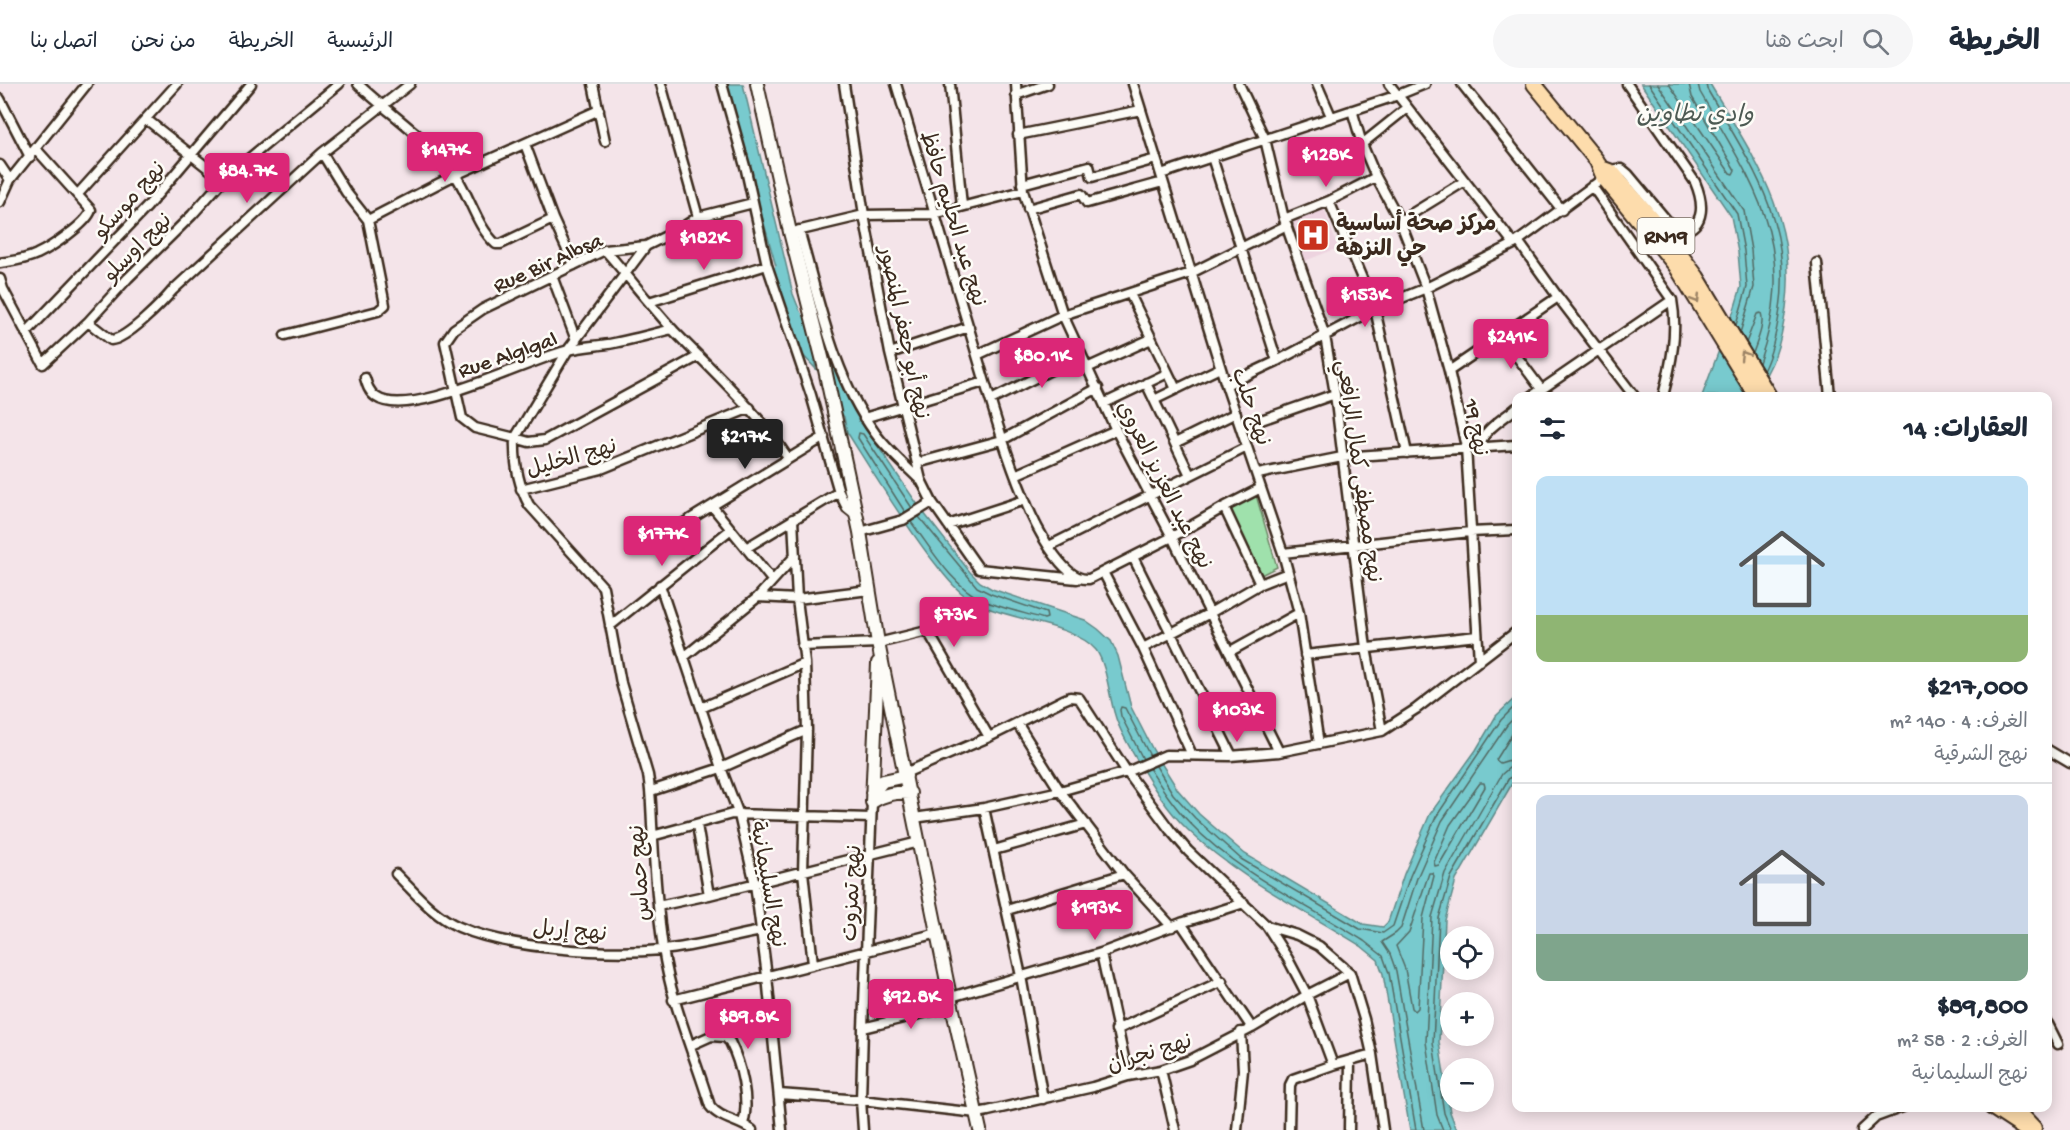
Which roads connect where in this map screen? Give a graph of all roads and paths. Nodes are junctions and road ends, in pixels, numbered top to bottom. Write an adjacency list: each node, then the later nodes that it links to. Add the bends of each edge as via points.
1 (87, 84): 39 (street)
2 (177, 84): 33 (street)
3 (251, 84): 41 (street, نهج موسكو)
4 (339, 84): 51 (street, نهج اوسلو)
5 (358, 84): 27 (street)
6 (410, 84): 27 (street)
7 (593, 84): 29 (street)
8 (661, 84): 64 (street)
9 (722, 84): 58 (street)
10 (844, 84): 63 (street, نهج أبو جعفر المنصور)
11 (896, 84): 62 (street, نهج عبد الحليم حافظ)
12 (950, 84): 59 (street)
13 (1016, 84): 24 (street, نهج عبد العزيز العروي)
14 (1048, 84): 24 (street)
15 (1133, 84): 30 (street, نهج حلب)
16 (1239, 84): 35 (street, نهج مصطفى كمال الرافعي)
17 (1317, 84): 32 (street)
18 (1389, 84): 25 (street)
19 (1425, 84): 25 (street)
20 (1462, 84): 61 (street)
21 (1534, 84): 46 (main road, RN19)
22 (1627, 84): 46 (street, via 1695,182 1701,201 1697,223 1686,231 1674,229 1626,172 1618,168)
23 (756, 88): 69 (main road)
24 (1016, 95): 34 (street, نهج عبد العزيز العروي)
25 (1398, 95): 28 (street); 31 (street)
26 (0, 99): 42 (street)
27 (380, 106): 40 (street); 47 (street)
28 (1407, 108): 38 (street); 52 (street)
29 (599, 110): 36 (street); 37 (street)
30 (1141, 110): 34 (street); 44 (street, نهج حلب)
31 (1352, 110): 32 (street); 38 (street, نهج 19)
32 (1331, 116): 35 (street)
33 (146, 119): 41 (street); 55 (street)
34 (1018, 135): 54 (street, نهج عبد العزيز العروي)
35 (1265, 139): 43 (street); 68 (street, نهج مصطفى كمال الرافعي)
36 (605, 141)
37 (525, 144): 47 (street); 65 (street)
38 (1362, 144): 48 (street, نهج 19)
39 (36, 149): 42 (street); 55 (street)
40 (322, 153): 66 (street); 90 (street, via 159,307 116,340 105,338)
41 (191, 154): 51 (street); 93 (street, نهج موسكو, via 147,207)
42 (30, 157): 50 (street)
43 (1212, 157): 49 (street); 72 (street)
44 (1156, 159): 49 (street, نهج حلب); 54 (street, via 1092,177 1089,166)
45 (0, 165): 50 (street)
46 (1606, 172): 53 (street); 89 (main road, RN19, via 1684,259)
47 (455, 175): 65 (street, via 496,244); 66 (street)
48 (1376, 177): 56 (street); 67 (street, نهج 19)
49 (1162, 178): 60 (street, via 1087,203 1081,194); 78 (street, نهج حلب)
50 (10, 180): 57 (street)
51 (223, 180): 90 (street, نهج اوسلو)
52 (1465, 181): 67 (street); 70 (street)
53 (1592, 186): 61 (street); 85 (street)
54 (1023, 187): 59 (street); 60 (street, نهج عبد العزيز العروي)
55 (78, 194): 75 (street, via 91,210 81,224 35,255)
56 (1329, 201): 68 (street); 87 (street)
57 (0, 202)
58 (753, 203): 64 (street, Rue Bir Albsa); 77 (street)
59 (962, 206): 62 (street)
60 (1028, 208): 88 (street, نهج عبد العزيز العروي)
61 (1562, 210): 70 (street)
62 (934, 214): 63 (street); 91 (street, نهج عبد الحليم حافظ)
63 (864, 215): 69 (street); 101 (street, نهج أبو جعفر المنصور)
64 (698, 217): 71 (street, Rue Bir Albsa)
65 (553, 219): 76 (street)
66 (368, 220): 94 (street, via 385,305 378,311)
67 (1400, 221): 82 (street, نهج 19)
68 (1285, 222): 72 (street); 96 (street, نهج مصطفى كمال الرافعي)
69 (795, 231): 132 (street, via 836,360); 159 (main road)
70 (1516, 242): 82 (street); 84 (street)
71 (646, 246): 73 (street, Rue Bir Albsa); 79 (street)
72 (1240, 249): 78 (street); 105 (street)
73 (605, 250): 76 (street, Rue Bir Albsa); 79 (street)
74 (1817, 262): 123 (street)
75 (0, 263)
76 (574, 265): 80 (street, Rue Bir Albsa)
77 (767, 265): 86 (street); 135 (street)
78 (1191, 273): 83 (street); 107 (street, نهج حلب)
79 (626, 274): 86 (street); 98 (street)
80 (552, 276): 98 (street); 116 (street, Rue Bir Albsa, via 483,309 447,336 445,350)
81 (0, 279): 93 (street)
82 (1426, 288): 87 (street); 108 (street, نهج 19)
83 (1130, 294): 88 (street); 97 (street)
84 (1558, 297): 95 (street); 99 (street)
85 (1672, 300): 99 (street); 120 (street, via 1674,335)
86 (649, 302): 92 (street)
87 (1375, 309): 96 (street); 143 (street)
88 (1063, 315): 102 (street); 103 (street, نهج عبد العزيز العروي)
89 (1715, 318): 121 (main road, RN19); 122 (main road, RN19, one-way to 89)
90 (88, 322): 93 (street, نهج اوسلو, via 43,364)
91 (969, 327): 101 (street); 102 (street, نهج عبد الحليم حافظ)
92 (672, 329): 100 (street, Rue Alglgal); 104 (street)
93 (26, 333)
94 (285, 335)
95 (1501, 335): 108 (street); 115 (street)
96 (1325, 336): 105 (street); 124 (street, نهج مصطفى كمال الرافعي)
97 (1151, 339): 106 (street); 109 (street)
98 (576, 340): 100 (street)
99 (1599, 349): 115 (street); 119 (street)
100 (568, 350): 116 (street, Rue Alglgal); 136 (street)
101 (890, 353): 128 (street, نهج أبو جعفر المنصور)
102 (977, 355): 111 (street, نهج عبد الحليم حافظ)
103 (1081, 355): 106 (street, نهج عبد العزيز العروي); 125 (street)
104 (699, 356): 129 (street); 136 (street, Rue Bir Albsa, via 545,440 529,442)
105 (1276, 361): 113 (street)
106 (1088, 368): 114 (street, نهج عبد العزيز العروي)
107 (1221, 368): 113 (street, نهج حلب); 117 (street)
108 (1449, 371): 142 (street, نهج 19)
109 (1168, 373): 112 (street); 117 (street)
110 (364, 378): 116 (street, Rue Alglgal, via 373,394 390,401 423,400)
111 (984, 382): 125 (street, نهج عبد الحليم حافظ); 128 (street)
112 (1146, 383): 126 (street); 127 (street)
113 (1226, 385): 131 (street, نهج حلب)
114 (1098, 388): 127 (street, نهج عبد العزيز العروي); 137 (street)
115 (1541, 389): 118 (street)
116 (457, 390): 136 (street, Rue Bir Albsa, via 462,418 469,424)
117 (1176, 390): 126 (street)
118 (1537, 392)
119 (1631, 392)
120 (1664, 392)
121 (1754, 392)
122 (1766, 392)
123 (1830, 392)
124 (1335, 394): 133 (street); 144 (street, نهج مصطفى كمال الرافعي)
125 (991, 400): 137 (street, نهج عبد الحليم حافظ)
126 (1154, 400): 138 (street)
127 (1105, 403): 134 (street, نهج عبد العزيز العروي)
128 (902, 406): 132 (street); 146 (street, نهج أبو جعفر المنصور)
129 (750, 408): 145 (street); 152 (street, نهج الخليل, via 601,469)
130 (1512, 412): 140 (street, via 1484,436)
131 (1236, 413): 133 (street, نهج حلب); 138 (street)
132 (864, 418): 150 (street, via 876,436)
133 (1241, 428): 141 (street, نهج حلب)
134 (1116, 430): 148 (street); 154 (street, نهج عبد العزيز العروي)
135 (824, 437): 145 (street); 153 (street)
136 (515, 438): 152 (street)
137 (1002, 440): 146 (street); 148 (street, نهج عبد الحليم حافظ)
138 (1174, 443): 149 (street)
139 (1512, 445): 140 (street)
140 (1480, 446): 142 (street)
141 (1247, 447): 147 (street, نهج حلب); 149 (street)
142 (1466, 447): 143 (street); 166 (street, نهج 19)
143 (1407, 453): 144 (street)
144 (1342, 457): 147 (street); 168 (street, نهج مصطفى كمال الرافعي)
145 (788, 458): 157 (street)
146 (917, 464): 150 (street, نهج أبو جعفر المنصور)
147 (1258, 474): 151 (street, نهج حلب)
148 (1015, 475): 155 (street, نهج عبد الحليم حافظ)
149 (1190, 475): 154 (street)
150 (921, 480): 156 (street, نهج أبو جعفر المنصور)
151 (1261, 488): 158 (street); 171 (street, نهج حلب)
152 (521, 489): 180 (street, نهج الخليل, via 529,505)
153 (840, 492): 159 (street, via 846,508); 160 (street)
154 (1150, 495): 167 (street, نهج عبد العزيز العروي); 169 (street)
155 (1025, 500): 161 (street); 169 (street, نهج عبد الحليم حافظ)
156 (932, 502): 161 (street, نهج أبو جعفر المنصور); 165 (street, via 903,520)
157 (712, 506): 162 (street); 163 (street)
158 (1224, 507): 167 (street); 178 (street)
159 (856, 513): 165 (main road)
160 (793, 519): 170 (street); 172 (street)
161 (948, 525): 176 (street, نهج أبو جعفر المنصور, via 979,569)
162 (679, 526)
163 (730, 530): 170 (street); 179 (street)
164 (1512, 530): 166 (street)
165 (860, 532): 181 (main road)
166 (1470, 532): 168 (street); 189 (street, نهج 19)
167 (1173, 537): 173 (street); 184 (street, نهج عبد العزيز العروي)
168 (1354, 545): 171 (street); 193 (street, نهج مصطفى كمال الرافعي)
169 (1049, 546): 176 (street, نهج عبد الحليم حافظ, via 1067,571)
170 (746, 548): 177 (street)
171 (1283, 553): 175 (street, نهج حلب)
172 (795, 556): 177 (street); 183 (street)
173 (1133, 558): 174 (street); 187 (street)
174 (1102, 572): 176 (street); 192 (street)
175 (1288, 573): 178 (street); 185 (street, نهج حلب)
176 (1087, 579)
177 (772, 580): 182 (street)
178 (1260, 584): 184 (street)
179 (660, 585): 186 (street); 196 (street, نهج السليمانية)
180 (603, 587): 186 (street, نهج حماس)
181 (869, 590): 183 (street); 191 (main road)
182 (759, 597): 183 (street); 196 (street)
183 (797, 599): 190 (street)
184 (1210, 613): 187 (street); 194 (street, نهج عبد العزيز العروي)
185 (1299, 613): 194 (street); 195 (street, نهج حلب)
186 (610, 626): 213 (street, نهج حماس, via 621,683)
187 (1172, 633): 192 (street); 208 (street)
188 (1512, 635): 197 (street)
189 (1477, 636): 193 (street); 197 (street, نهج 19)
190 (802, 646): 191 (street); 198 (street)
191 (879, 646): 203 (street, via 929,633); 212 (main road); 216 (main road)
192 (1143, 648): 207 (street)
193 (1366, 648): 195 (street); 202 (street, نهج مصطفى كمال الرافعي)
194 (1229, 652): 205 (street, نهج عبد العزيز العروي)
195 (1305, 655): 204 (street, نهج حلب)
196 (684, 657): 199 (street, نهج السليمانية)
197 (1479, 661): 202 (street)
198 (805, 663): 199 (street); 201 (street)
199 (701, 708): 210 (street, نهج السليمانية)
200 (1017, 723): 203 (street); 211 (street, via 1076,697); 214 (street)
201 (807, 730): 210 (street); 219 (street)
202 (1382, 731): 204 (street)
203 (989, 737): 212 (street)
204 (1319, 744): 205 (street)
205 (1279, 752): 208 (street)
206 (2052, 752): 209 (street)
207 (1192, 755): 208 (street); 211 (street, via 1160,756)
208 (1232, 756)
209 (2070, 763)
210 (721, 768): 213 (street); 218 (street, نهج السليمانية)
211 (1127, 772): 214 (street); 233 (street, via 1188,850)
212 (906, 775): 215 (main road); 216 (main road, via 878,784)
213 (651, 791): 224 (street, نهج حماس)
214 (1060, 791): 217 (street); 222 (street)
215 (909, 793): 216 (main road); 221 (main road)
216 (872, 797): 220 (street, نهج تمزوت)
217 (984, 808): 221 (street); 226 (street)
218 (739, 814): 219 (street); 223 (street); 231 (street, نهج السليمانية)
219 (805, 817): 220 (street); 228 (street)
220 (871, 818): 227 (street, نهج تمزوت)
221 (914, 818): 225 (main road)
222 (1086, 824): 226 (street); 230 (street)
223 (697, 825): 224 (street); 232 (street)
224 (652, 836): 234 (street, نهج حماس)
225 (919, 842): 227 (street); 239 (main road)
226 (994, 850): 235 (street)
227 (870, 856): 228 (street); 241 (street, نهج تمزوت)
228 (803, 872): 231 (street); 243 (street)
229 (396, 874): 240 (street, نهج إربل, via 438,914 483,935 530,945)
230 (1124, 874): 235 (street); 236 (street)
231 (755, 884): 232 (street); 238 (street, نهج السليمانية)
232 (709, 895): 234 (street)
233 (1244, 903): 236 (street); 237 (street)
234 (658, 906): 240 (street, نهج حماس)
235 (1007, 910): 246 (street)
236 (1176, 925): 242 (street); 247 (street)
237 (1267, 926): 244 (street, via 1319,946); 248 (street)
238 (761, 931): 240 (street, نهج إربل); 245 (street, نهج السليمانية)
239 (938, 933): 241 (street); 250 (main road)
240 (663, 950): 249 (street, نهج حماس)
241 (865, 950): 243 (street); 251 (street, نهج تمزوت)
242 (1101, 952): 246 (street); 253 (street)
243 (813, 964): 245 (street)
244 (1350, 973): 248 (street, نهج نجران); 258 (street)
245 (767, 976): 249 (street); 263 (street, نهج السليمانية)
246 (1021, 976): 250 (street); 264 (street)
247 (1222, 981): 252 (street); 253 (street)
248 (1307, 995): 252 (street, نهج نجران); 260 (street)
249 (674, 1000): 257 (street, نهج حماس)
250 (952, 1002): 251 (street); 269 (main road)
251 (863, 1028): 265 (street, نهج تمزوت)
252 (1252, 1028): 254 (street, نهج نجران)
253 (1116, 1029): 262 (street)
254 (1241, 1032): 261 (street, نهج نجران, via 1190,1060); 276 (street, via 1243,1070)
255 (2052, 1032): 256 (street)
256 (2058, 1044)
257 (691, 1045): 270 (street, نهج حماس, via 710,1106 715,1113); 270 (street, via 711,1036 730,1041 742,1084)
258 (1372, 1054): 259 (street); 279 (street)
259 (1350, 1061): 260 (street); 278 (street)
260 (1333, 1065): 277 (street, via 1293,1079)
261 (1161, 1070): 262 (street, نهج نجران); 275 (street)
262 (1128, 1076): 264 (street, نهج نجران)
263 (779, 1094): 265 (street, نهج نجران); 272 (street, نهج السليمانية)
264 (1043, 1099): 269 (street, نهج نجران)
265 (861, 1100): 269 (street, نهج نجران); 273 (street, نهج تمزوت)
266 (1890, 1112): 280 (street, via 1876,1117)
267 (1999, 1112): 281 (main road)
268 (2019, 1112): 282 (main road)
269 (977, 1113): 274 (main road)
270 (743, 1124): 271 (street, نهج حماس)
271 (752, 1130)
272 (782, 1130)
273 (863, 1130)
274 (980, 1130)
275 (1175, 1130)
276 (1237, 1130)
277 (1289, 1130)
278 (1349, 1130)
279 (1383, 1130)
280 (1862, 1130)
281 (2026, 1130)
282 (2035, 1130)

